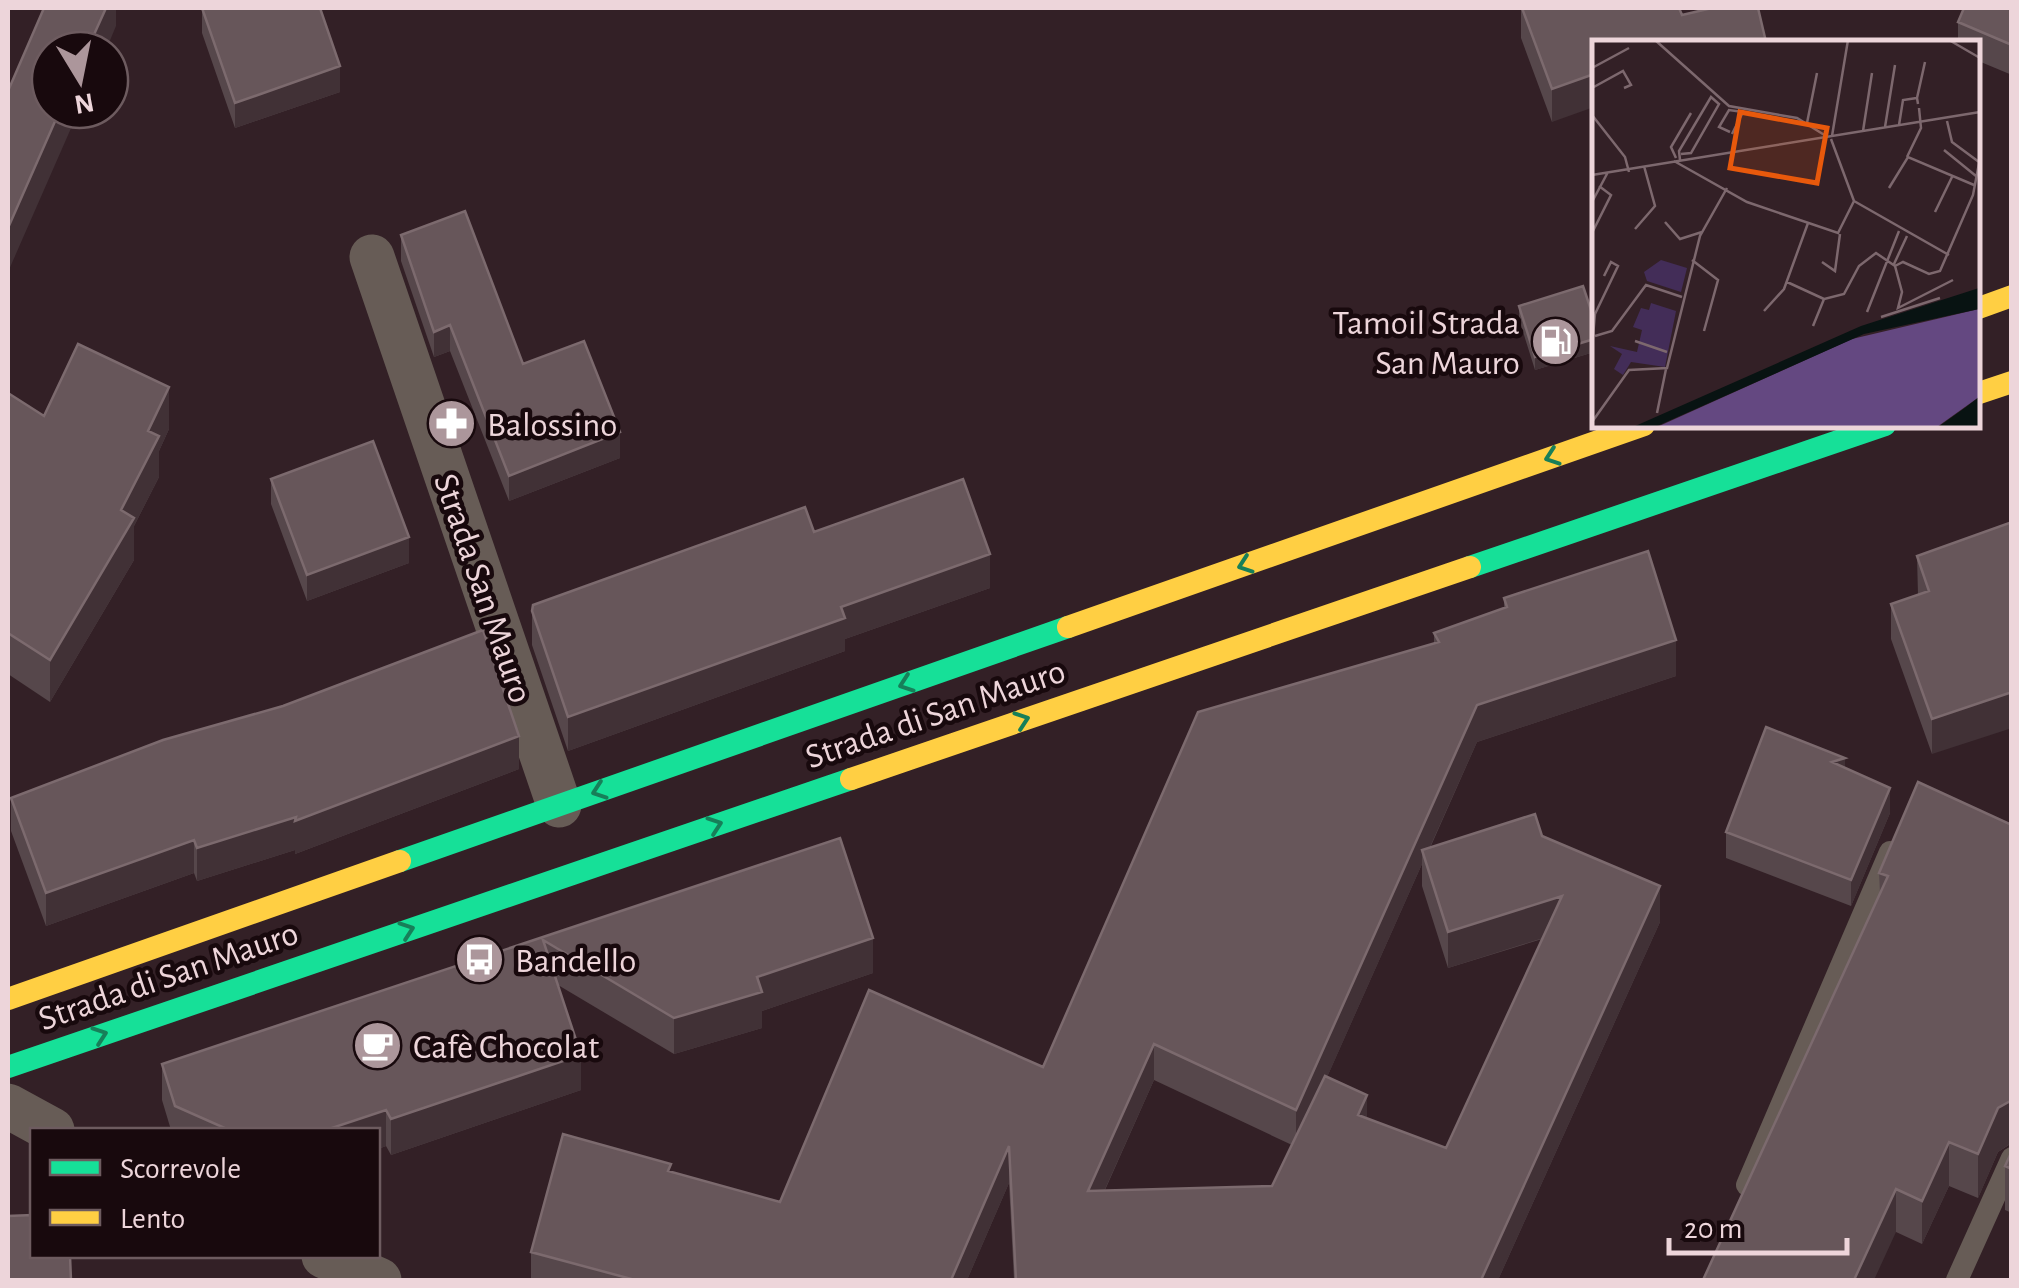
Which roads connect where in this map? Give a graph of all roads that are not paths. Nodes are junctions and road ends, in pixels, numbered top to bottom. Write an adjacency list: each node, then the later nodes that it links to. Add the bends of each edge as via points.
1 (372, 256): 8 (street, Strada San Mauro)
2 (2012, 296): 3 (main road)
3 (1979, 307)
4 (2012, 382): 5 (main road)
5 (1979, 393)
6 (1635, 428): 8 (main road, Strada di San Mauro, one-way to 8)
7 (1875, 428): 11 (main road, Strada di San Mauro, one-way to 7)
8 (558, 805): 10 (main road, Strada di San Mauro)
9 (1901, 826): 15 (lane)
10 (8, 998)
11 (8, 1068)
12 (8, 1106): 13 (street)
13 (48, 1128)
14 (2012, 1158): 18 (lane)
15 (1738, 1208)
16 (329, 1258): 17 (street)
17 (379, 1280)
18 (1957, 1280)

